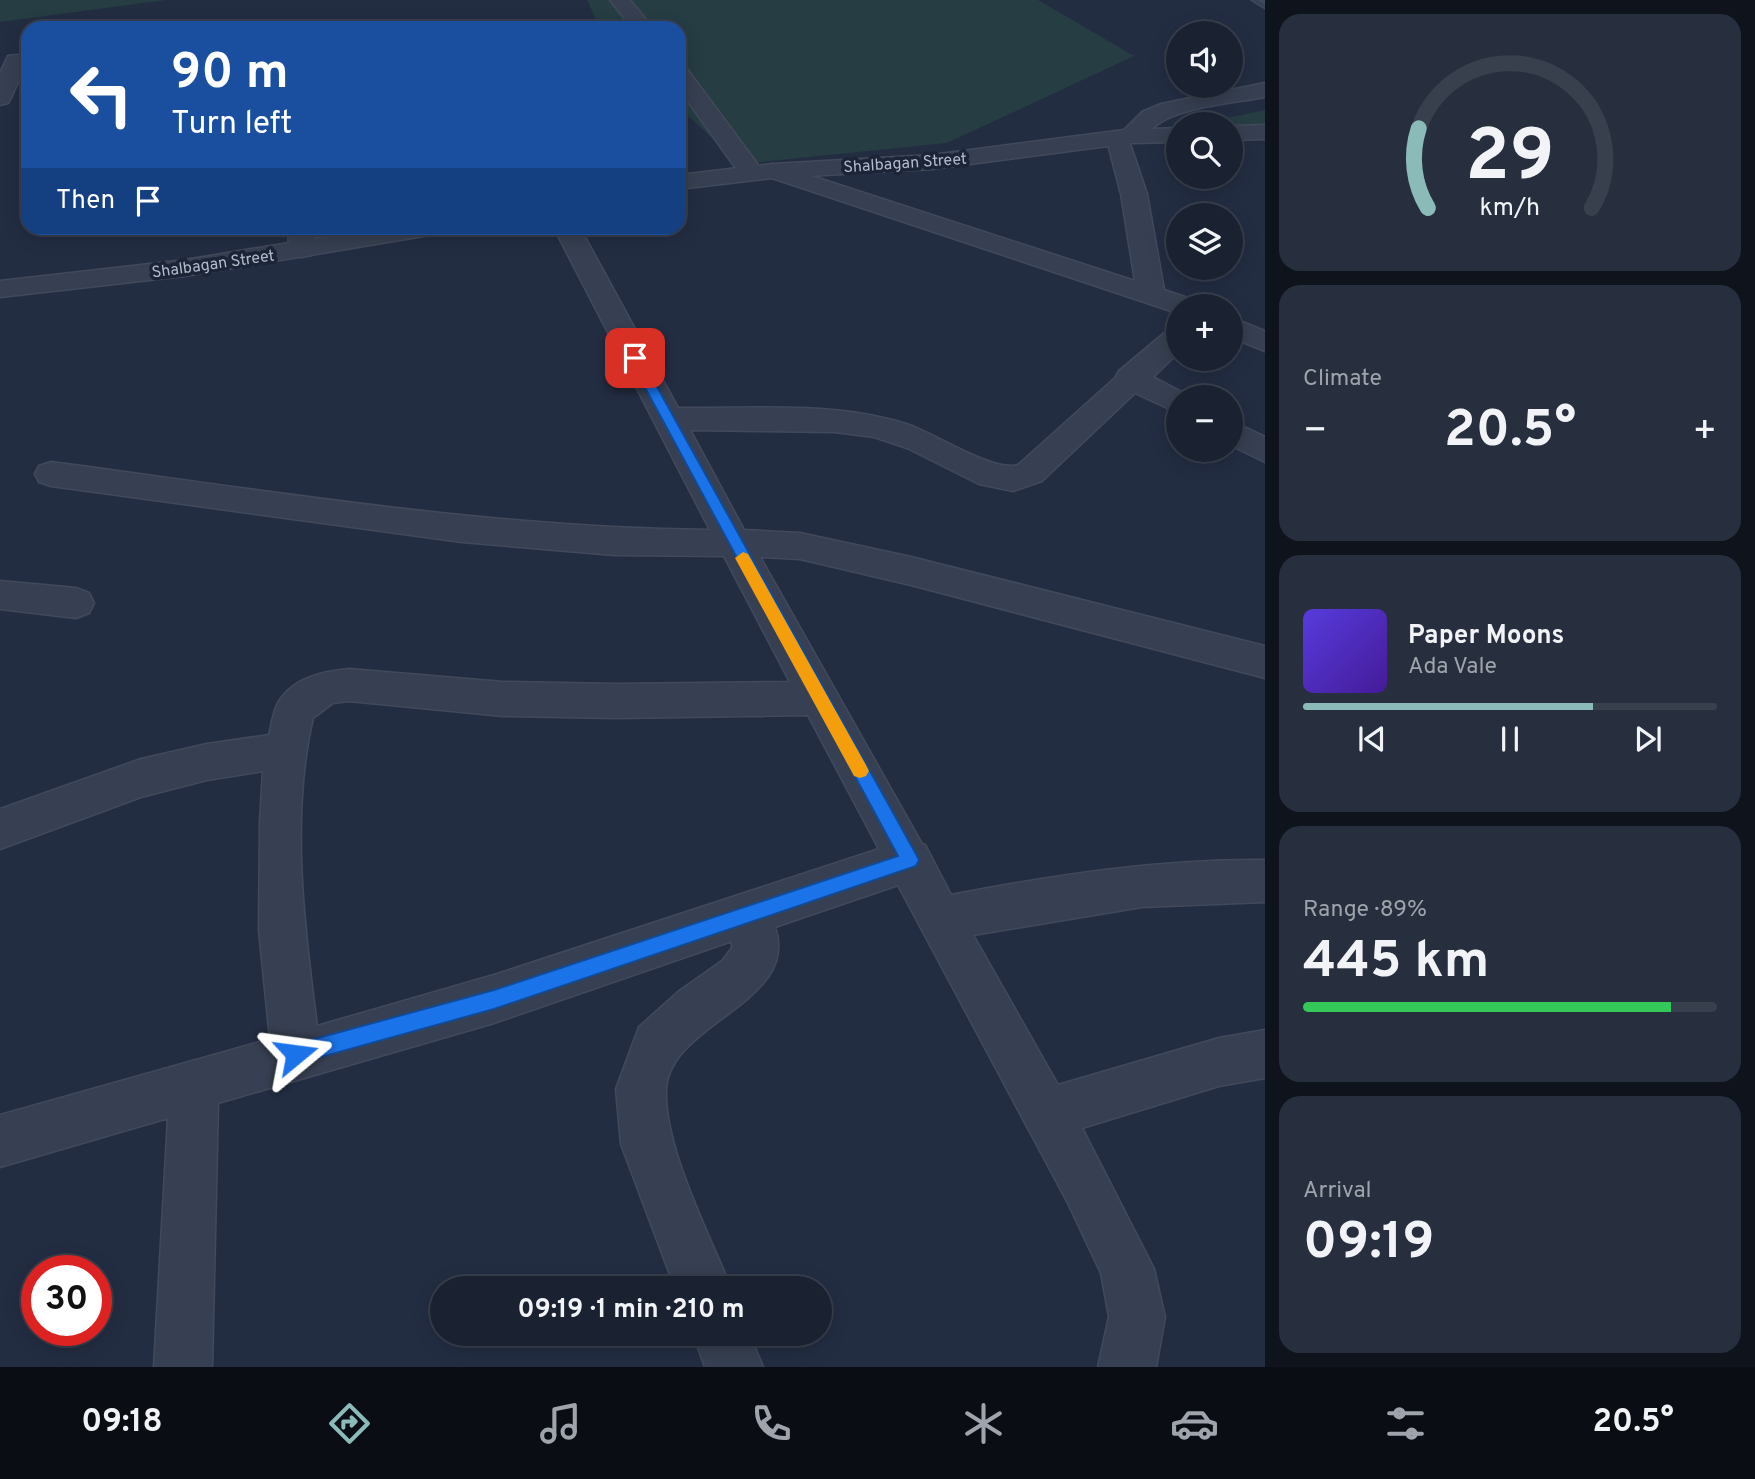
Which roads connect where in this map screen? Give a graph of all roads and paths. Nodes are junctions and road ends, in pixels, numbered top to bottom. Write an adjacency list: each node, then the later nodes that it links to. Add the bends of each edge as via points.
1 (620, 0): 4 (street)
2 (1256, 0): 3 (lane)
3 (1265, 5)
4 (637, 21)
5 (16, 61): 8 (street)
6 (686, 85): 13 (street)
7 (1265, 90): 12 (street, via 1169,109 1150,117)
8 (0, 98)
9 (1265, 132): 10 (street)
10 (1243, 133)
11 (1166, 136): 12 (street, Shalbagan Street)
12 (1125, 138): 13 (street, Shalbagan Street, via 932,162); 19 (street)
13 (762, 172): 14 (street, Shalbagan Street); 19 (street)
14 (686, 181)
15 (339, 235): 17 (street, Shalbagan Street)
16 (571, 235): 26 (street)
17 (302, 238): 18 (street, Shalbagan Street, via 185,268)
18 (0, 289)
19 (1150, 294): 20 (street)
20 (1166, 300)
21 (1243, 332): 22 (street)
22 (1265, 342)
23 (1166, 347): 24 (street)
24 (1130, 378): 25 (street); 26 (street, via 1030,473 1013,479 991,476 918,440 877,426 835,421)
25 (1166, 397)
26 (668, 419): 30 (street)
27 (1243, 438): 28 (street)
28 (1265, 451)
29 (51, 474): 30 (street, via 462,529 614,542)
30 (734, 543): 33 (street, via 800,546 886,565); 34 (street)
31 (0, 595): 32 (street)
32 (76, 603)
33 (1265, 662)
34 (820, 698): 35 (street, via 503,699 349,685 311,695 295,709); 37 (street)
35 (285, 750): 36 (street, via 141,778); 41 (street, via 282,930)
36 (0, 829)
37 (910, 860): 39 (street); 40 (street)
38 (1265, 881): 40 (street, via 1138,884)
39 (748, 915): 41 (street, via 494,999); 46 (street, via 755,936 754,956 738,977 656,1044 640,1089 647,1144)
40 (942, 919): 44 (street)
41 (296, 1054): 43 (street)
42 (1265, 1054): 44 (street, via 1219,1062)
43 (194, 1085): 45 (street); 48 (street)
44 (1047, 1113): 50 (street, via 1127,1269 1137,1317)
45 (0, 1141)
46 (698, 1276)
47 (726, 1346): 49 (street)
48 (183, 1367)
49 (734, 1367)
50 (1126, 1367)

